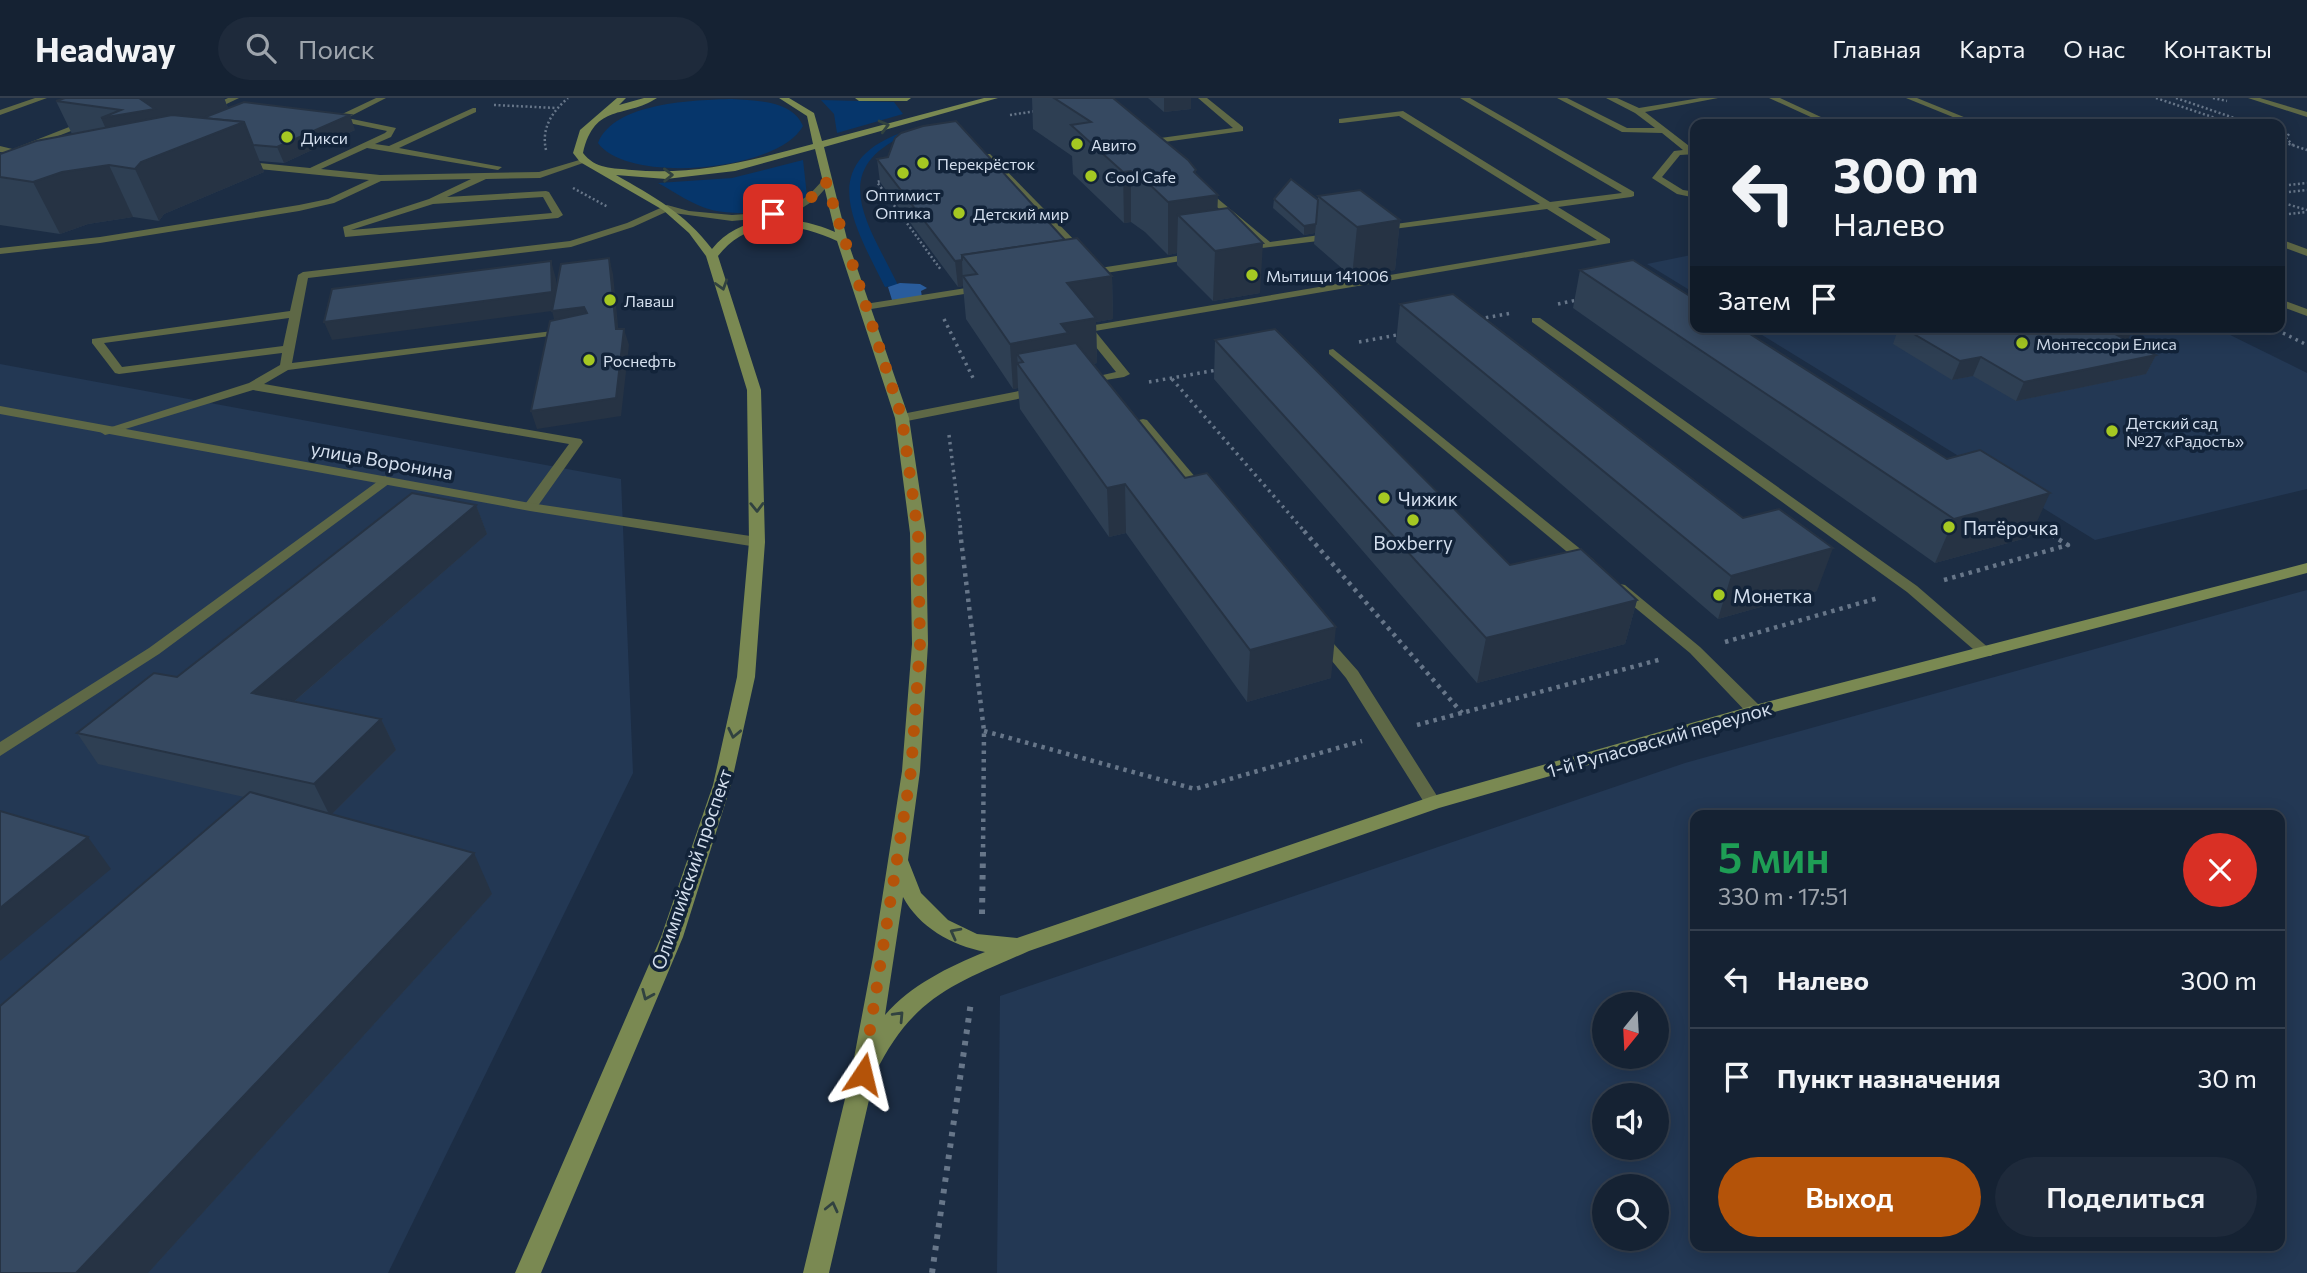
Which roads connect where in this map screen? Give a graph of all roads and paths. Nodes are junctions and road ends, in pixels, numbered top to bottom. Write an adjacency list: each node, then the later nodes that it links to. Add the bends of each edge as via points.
1 (43, 98): 29 (lane)
2 (235, 98): 25 (lane, via 208,106)
3 (382, 98): 35 (lane)
4 (622, 98): 36 (main road)
5 (653, 98): 36 (main road, via 617,107)
6 (783, 98): 43 (main road, via 811,115)
7 (859, 98): 8 (main road)
8 (907, 98)
9 (994, 98): 43 (main road, Олимпийский проспект, one-way to 9)
10 (1202, 98): 52 (lane, via 1240,129 1145,142)
11 (1464, 98): 72 (lane, via 1631,194)
12 (1561, 98): 42 (lane, via 1625,130)
13 (1610, 98): 27 (lane)
14 (1714, 98): 27 (lane)
15 (1773, 98): 37 (lane)
16 (1910, 98): 38 (lane)
17 (2156, 98): 24 (path)
18 (2176, 98): 21 (path)
19 (2213, 98): 22 (path)
20 (2252, 98): 32 (lane)
21 (2183, 99): 24 (path); 31 (path)
22 (2227, 101)
23 (556, 108): 26 (path, via 493,105)
24 (2188, 108): 28 (path)
25 (237, 109)
26 (473, 110): 48 (lane)
27 (1638, 111): 42 (lane)
28 (2198, 111): 31 (path); 39 (path)
29 (0, 113)
30 (2240, 114): 31 (path)
31 (2226, 115): 40 (path)
32 (2307, 115)
33 (313, 116): 35 (lane)
34 (103, 117): 51 (lane)
35 (339, 118): 45 (lane, via 393,130)
36 (595, 119): 55 (main road, via 578,143)
37 (1821, 119)
38 (1964, 119)
39 (2219, 119)
40 (2238, 119)
41 (1342, 121): 72 (lane, via 1400,113)
42 (1665, 131): 49 (lane)
43 (818, 143): 57 (main road, Олимпийский проспект, one-way to 43, via 631,175 699,174); 63 (main road)
44 (2285, 143): 50 (path)
45 (365, 145): 48 (lane); 58 (lane)
46 (977, 145): 86 (lane)
47 (0, 149): 51 (lane)
48 (390, 149): 61 (lane, via 488,165)
49 (1690, 149)
50 (2307, 150)
51 (11, 151): 54 (lane)
52 (1156, 151)
53 (1690, 151): 69 (lane, via 1677,153 1657,178)
54 (36, 155)
55 (583, 160): 57 (main road, Олимпийский проспект); 61 (lane, via 540,176)
56 (232, 163): 58 (lane)
57 (600, 170): 73 (main road, Олимпийский проспект)
58 (310, 171): 62 (lane)
59 (882, 173): 87 (path, via 887,180 877,182)
60 (489, 174): 61 (lane); 62 (lane); 70 (lane)
61 (516, 175)
62 (380, 178): 81 (lane, via 331,201 299,208)
63 (826, 182): 73 (lane, via 804,205 759,216 724,218); 78 (main road)
64 (2307, 183): 66 (path)
65 (1196, 185): 80 (lane)
66 (2285, 185)
67 (2307, 190): 68 (path)
68 (2285, 192)
69 (1690, 194)
70 (432, 201): 70 (lane, via 546,194 558,215 348,235 346,229)
71 (2285, 204): 74 (path)
72 (1552, 205): 76 (lane); 105 (lane, via 1606,241 1087,329 1124,374)
73 (669, 209): 85 (main road, Олимпийский проспект); 94 (lane, via 571,244 303,275)
74 (2307, 211): 75 (path)
75 (2285, 214)
76 (1376, 230)
77 (1349, 234): 80 (lane)
78 (842, 239): 85 (main road, via 805,223 761,224 728,237); 92 (main road)
79 (2285, 244): 83 (lane)
80 (1268, 245): 82 (lane)
81 (0, 251)
82 (1229, 251)
83 (2307, 253)
84 (1202, 255): 86 (lane)
85 (712, 256): 116 (main road, Олимпийский проспект, one-way to 116, via 754,390)
86 (1097, 271): 88 (lane)
87 (944, 274)
88 (1070, 275)
89 (1002, 286): 90 (lane)
90 (933, 296): 92 (lane); 108 (path)
91 (2285, 304): 93 (lane)
92 (865, 307): 110 (main road)
93 (2307, 313)
94 (295, 314): 101 (lane); 101 (lane, via 96,341 119,370)
95 (1536, 320): 119 (lane, via 1912,589)
96 (585, 328): 103 (lane)
97 (2284, 333): 100 (path)
98 (1364, 341): 99 (path)
99 (1352, 344)
100 (2307, 345)
101 (288, 349): 103 (lane)
102 (1333, 352): 120 (lane, via 1695,650)
103 (285, 367): 106 (lane)
104 (1224, 369): 121 (path, via 1172,379)
105 (1073, 384)
106 (253, 386): 112 (lane); 114 (lane, via 577,442)
107 (1048, 389): 108 (lane)
108 (985, 401): 110 (lane); 125 (path, via 987,407 957,413 947,423 984,731)
109 (0, 410): 112 (street, улица Воронина)
110 (902, 418): 124 (main road, via 918,533 920,644 911,771)
111 (1143, 423): 115 (lane)
112 (106, 430): 113 (street, улица Воронина)
113 (385, 480): 114 (street, улица Воронина); 122 (lane, via 153,651)
114 (530, 507): 116 (street, улица Воронина)
115 (1213, 507)
116 (757, 542): 127 (main road, Олимпийский проспект, one-way to 127, via 746,677 722,785 672,937)
117 (2307, 568): 119 (main road, 1-й Рупасовский переулок)
118 (1308, 623): 123 (lane, via 1352,676)
119 (1986, 653): 120 (main road, 1-й Рупасовский переулок)
120 (1755, 711): 123 (main road, 1-й Рупасовский переулок)
121 (1462, 713)
122 (0, 750)
123 (1433, 803): 125 (main road, 1-й Рупасовский переулок, via 1021,945)
124 (899, 853): 125 (main road, one-way to 124, via 931,919 907,886); 126 (main road)
125 (982, 953): 126 (main road, 1-й Рупасовский переулок, one-way to 125, via 880,1040 913,1002); 129 (path, via 970,1006)
126 (863, 1074): 128 (main road, one-way to 126)
127 (528, 1273)
128 (816, 1273)
129 (932, 1273)

